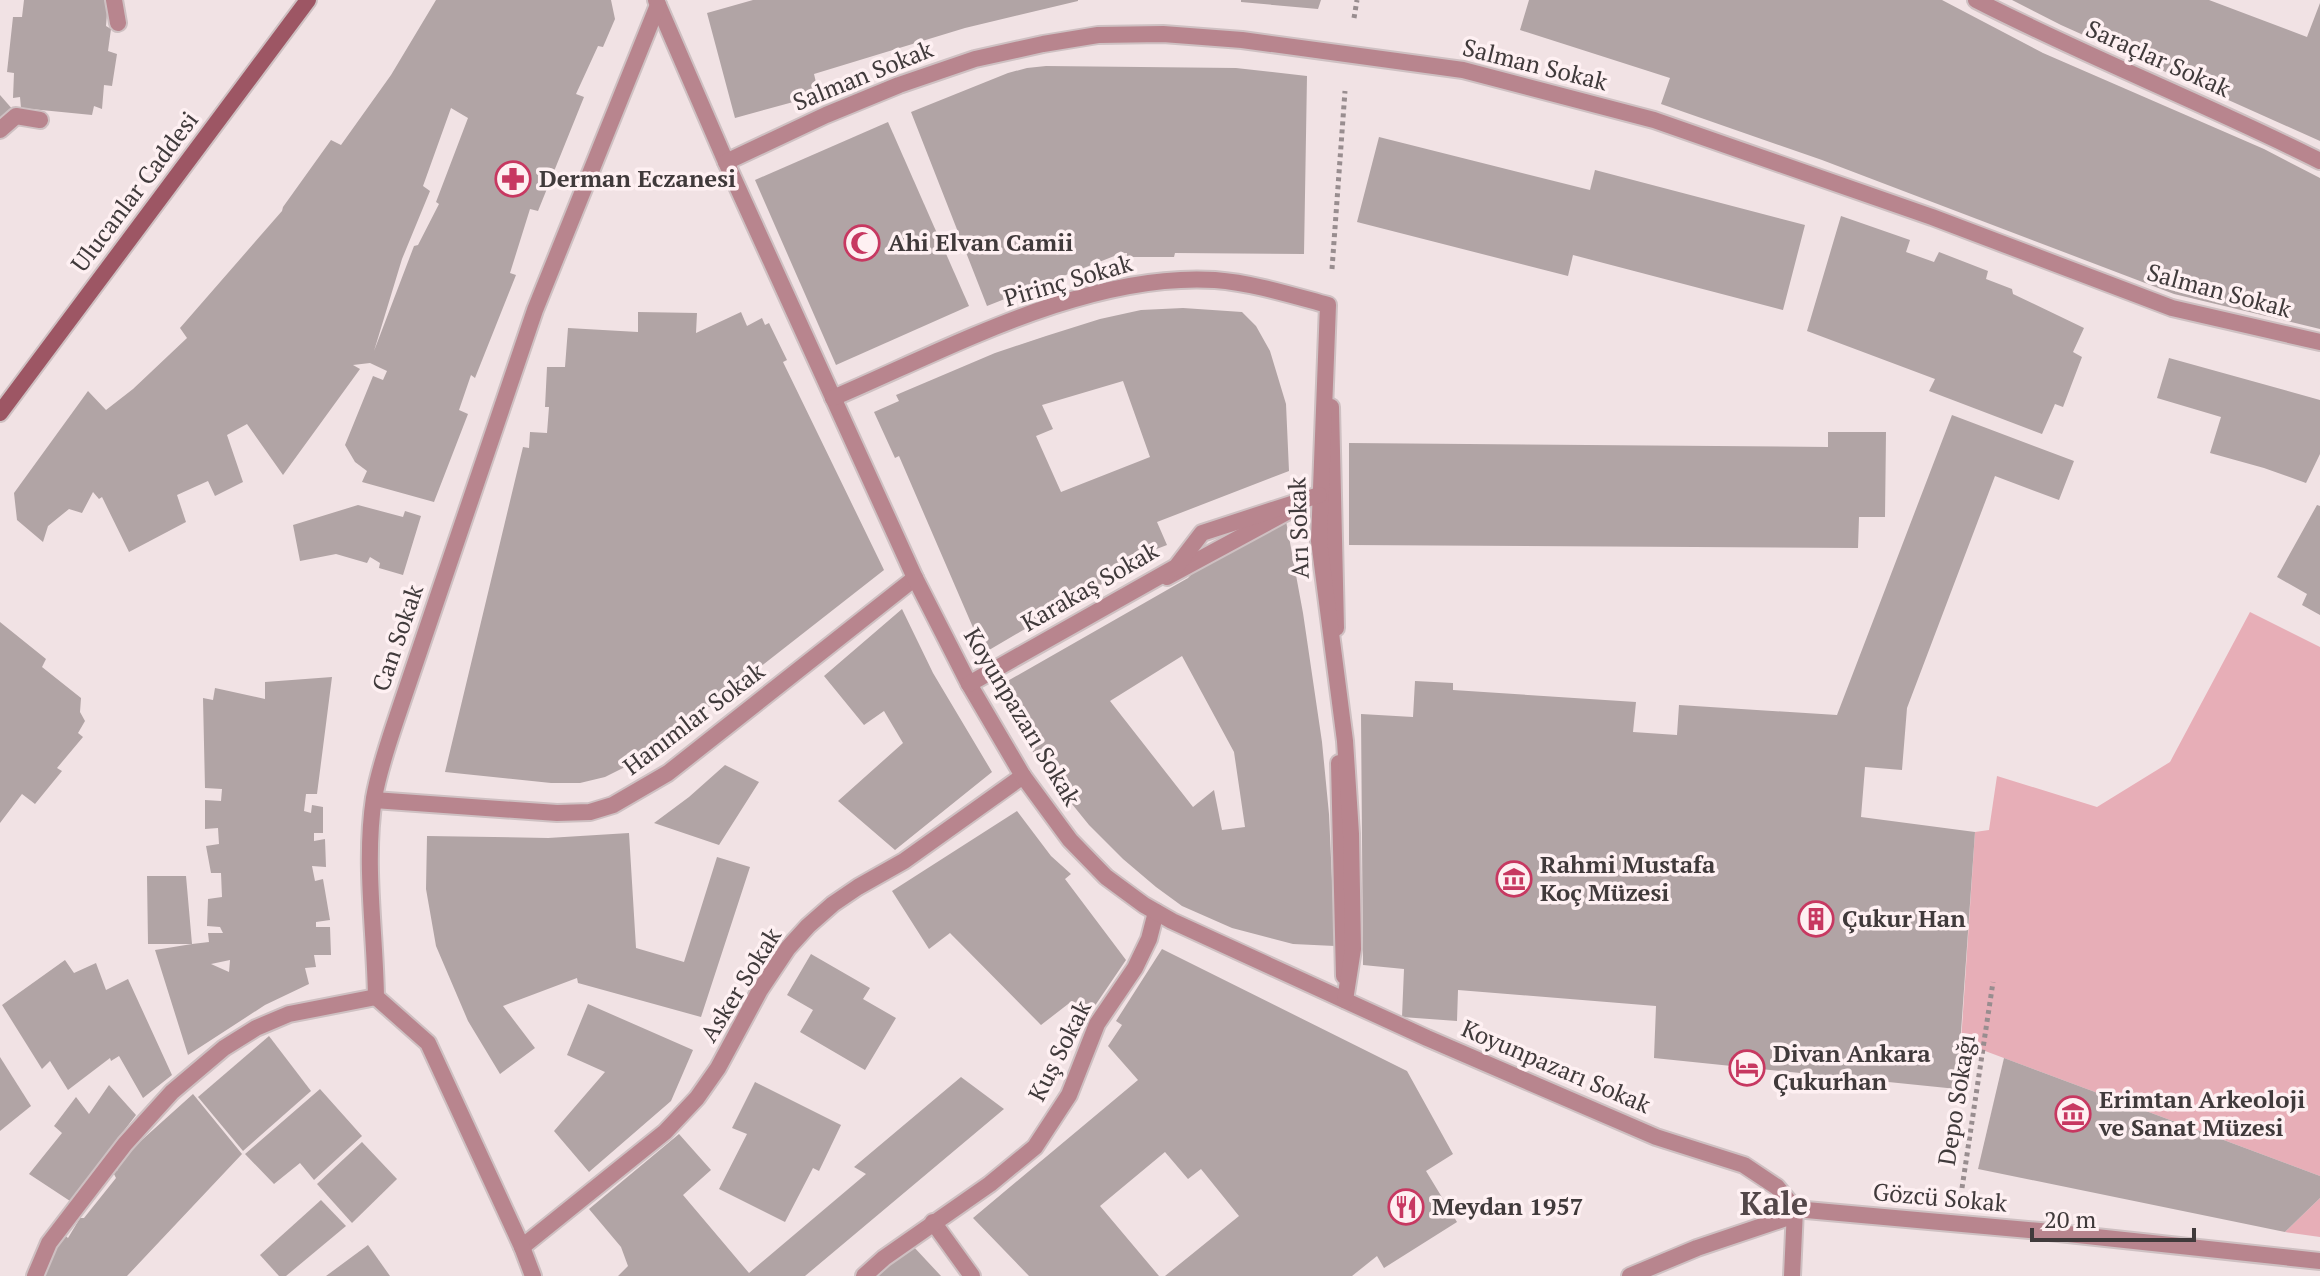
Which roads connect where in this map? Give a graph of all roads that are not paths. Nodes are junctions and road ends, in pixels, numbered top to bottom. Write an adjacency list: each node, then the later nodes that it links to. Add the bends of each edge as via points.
1 (114, 0): 5 (street)
2 (308, 0): 13 (main road, Ulucanlar Caddesi)
3 (1976, 0): 8 (street, Saraçlar Sokak)
4 (657, 2): 9 (street, Koyunpazarı Sokak); 18 (street, Can Sokak, via 535,310 398,714)
5 (118, 23)
6 (40, 120): 7 (street, via 16,116)
7 (0, 130)
8 (2320, 161)
9 (726, 162): 11 (street, Salman Sokak, via 826,115 975,59 1098,35 1242,40 1463,70 1654,120 1918,211 2172,308); 12 (street, Koyunpazarı Sokak)
10 (1328, 305): 12 (street, Pirinç Sokak, via 1215,280 1133,285 998,326); 14 (street, Arı Sokak)
11 (2320, 342)
12 (833, 398): 15 (street, Koyunpazarı Sokak)
13 (0, 413)
14 (1326, 492): 16 (street, Karakaş Sokak, via 1202,533 1176,567); 21 (street, Arı Sokak, via 1319,541 1345,741 1351,848 1353,949)
15 (915, 578): 16 (street, Koyunpazarı Sokak); 18 (street, Hanımlar Sokak, via 679,764 613,805 557,813)
16 (969, 684): 17 (street, Koyunpazarı Sokak)
17 (1023, 776): 19 (street, Koyunpazarı Sokak, via 1070,840 1106,877); 24 (street, Asker Sokak, via 808,926 760,990 697,1098 665,1132)
18 (374, 800): 20 (street, Can Sokak, via 370,844)
19 (1156, 912): 21 (street, Koyunpazarı Sokak); 23 (street, Kuş Sokak, via 1135,968 1097,1024 1069,1095 1035,1147)
20 (376, 997): 24 (street, via 428,1043); 26 (street, via 289,1014 224,1048 172,1092 125,1144 49,1243)
21 (1345, 1000): 22 (street, Koyunpazarı Sokak, via 1656,1137 1744,1165 1777,1187)
22 (1795, 1209): 25 (street, Gözcü Sokak); 30 (street, via 1792,1216); 31 (street)
23 (933, 1222): 28 (street, Kuş Sokak); 29 (street)
24 (522, 1247): 27 (street)
25 (2320, 1261)
26 (35, 1276)
27 (533, 1276)
28 (864, 1276)
29 (972, 1276)
30 (1630, 1276)
31 (1792, 1276)

